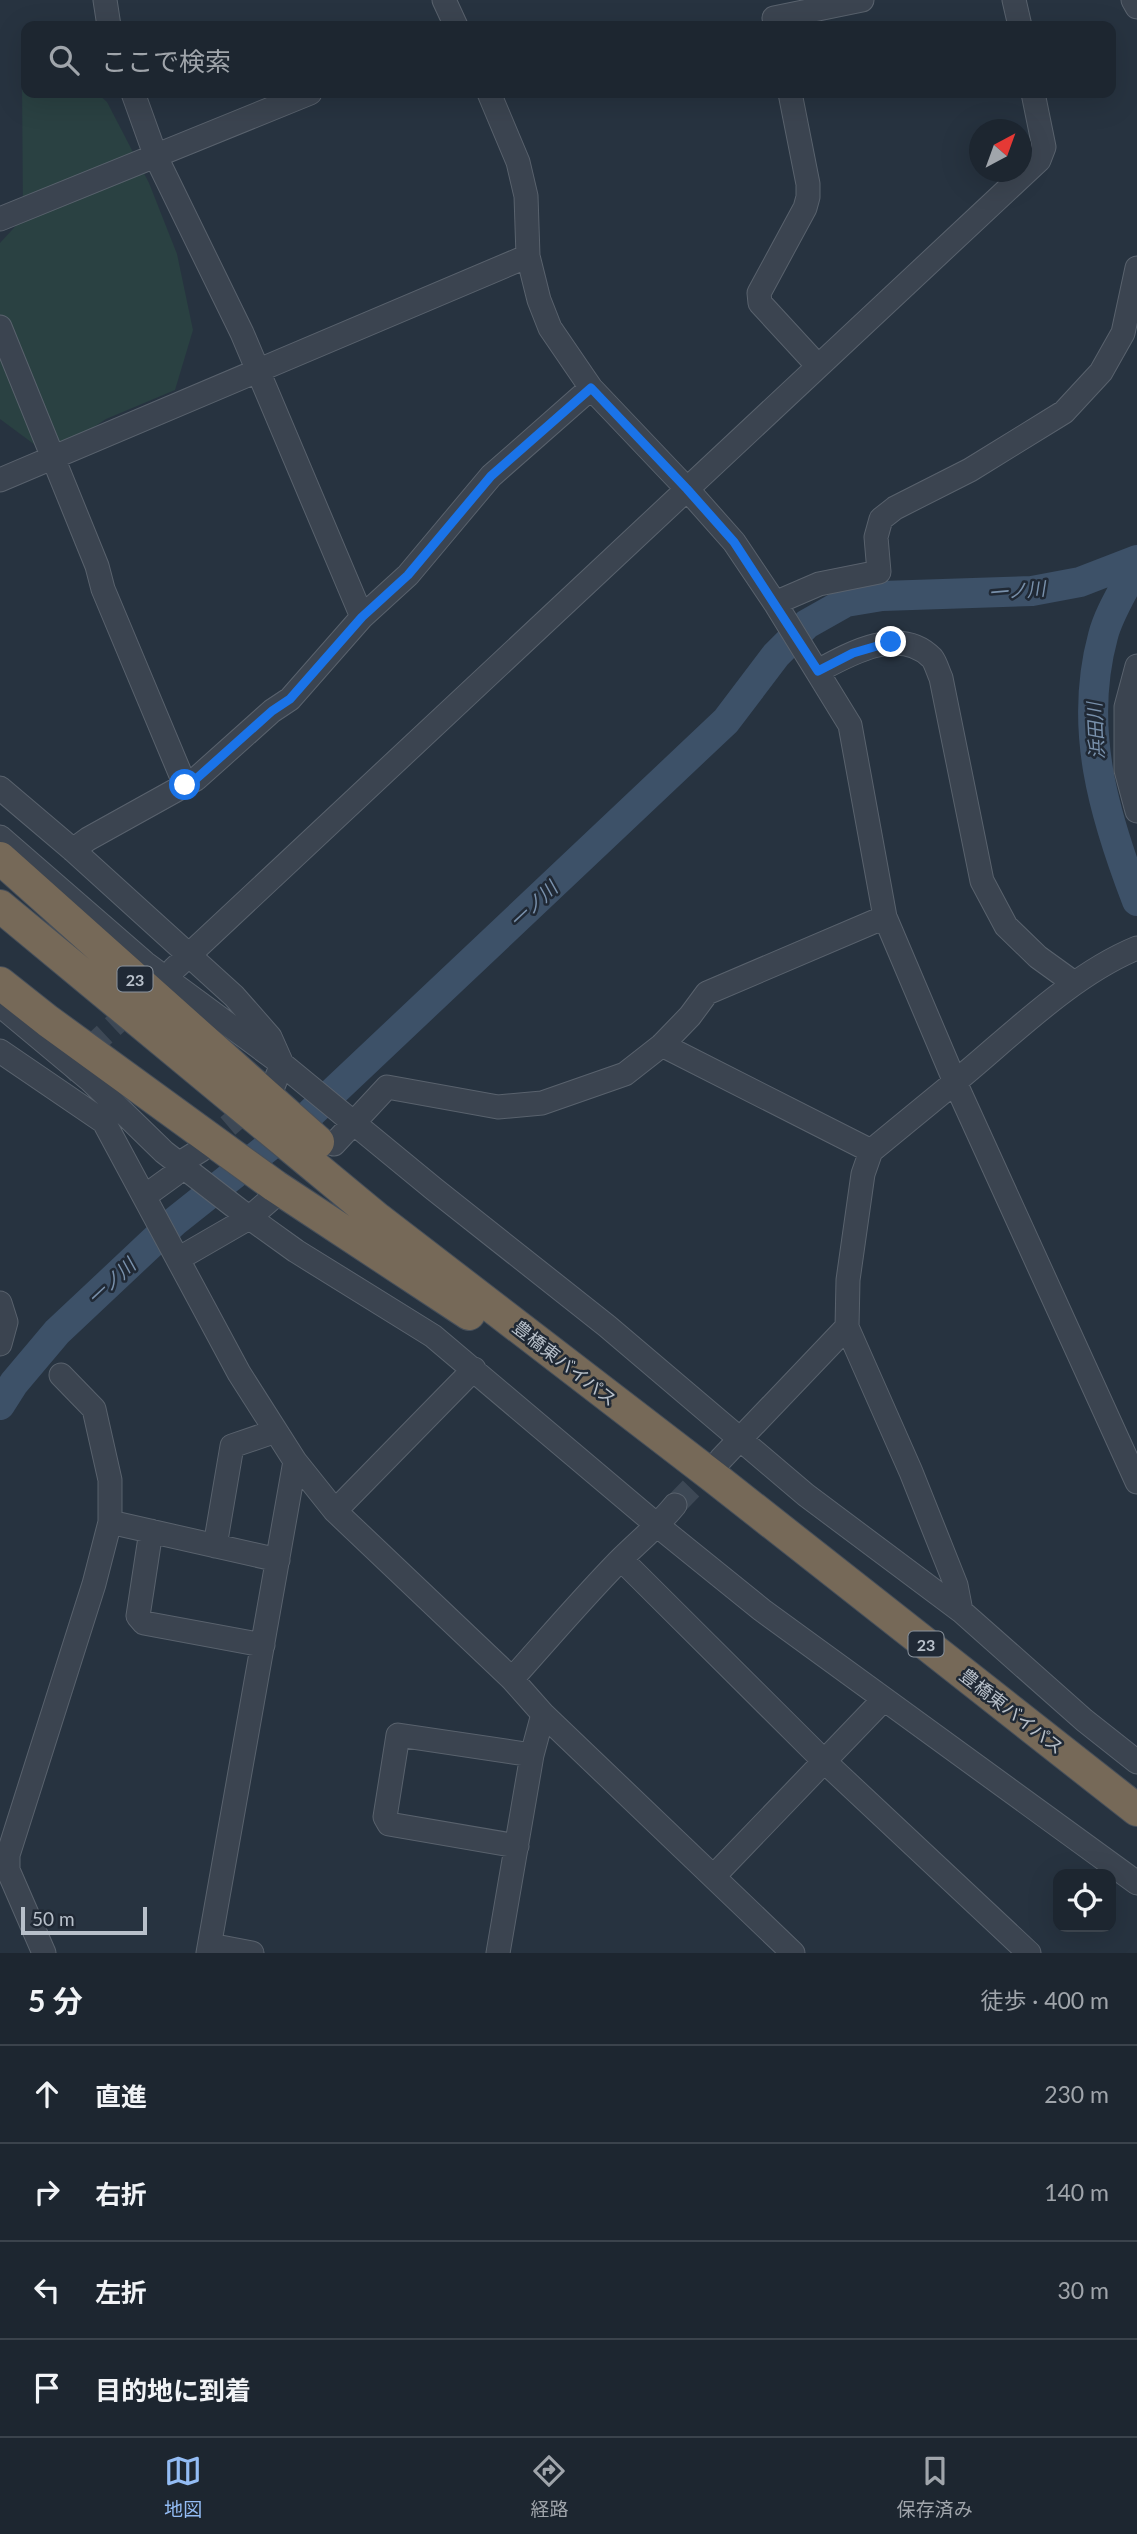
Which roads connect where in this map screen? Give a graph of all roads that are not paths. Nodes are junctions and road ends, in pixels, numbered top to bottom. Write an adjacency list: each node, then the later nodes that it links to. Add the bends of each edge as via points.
1 (105, 0): 8 (street)
2 (444, 0): 9 (street)
3 (862, 0): 7 (street)
4 (1014, 0): 10 (street)
5 (1133, 0): 6 (street)
6 (1137, 7)
7 (774, 15)
8 (109, 21)
9 (454, 21)
10 (1019, 21)
11 (135, 98): 16 (street)
12 (298, 98): 16 (street)
13 (491, 98): 18 (street, via 519,162 526,196)
14 (791, 98): 21 (street, via 808,197 758,293 760,303)
15 (1034, 98): 21 (street, via 1044,147 1040,160)
16 (156, 157): 17 (street); 22 (street)
17 (0, 219)
18 (527, 256): 22 (street); 23 (street, via 550,328)
19 (1137, 268): 27 (street, via 1123,333 1101,372 1064,412 881,519 876,537 879,572 819,584)
20 (0, 327): 24 (street)
21 (818, 366): 26 (street)
22 (258, 370): 24 (street); 28 (street)
23 (591, 388): 26 (street); 28 (street, via 491,476 408,575)
24 (54, 457): 25 (street); 31 (street)
25 (0, 480)
26 (687, 489): 27 (street, via 734,542); 40 (street)
27 (776, 605): 29 (street)
28 (362, 617): 31 (street, via 290,699)
29 (814, 666): 38 (street, via 850,725); 42 (street, via 891,642 919,649 933,659 941,678 982,881 1006,926)
30 (1137, 666): 33 (street, via 1126,707 1126,770)
31 (185, 785): 35 (street)
32 (0, 788): 35 (street)
33 (1137, 811)
34 (0, 837): 46 (street, via 145,963)
35 (73, 850): 40 (street)
36 (0, 858): 48 (highway, 23)
37 (0, 906): 48 (highway, 23)
38 (885, 917): 44 (street, via 707,993); 47 (street)
39 (1137, 948): 42 (street, via 1114,957)
40 (181, 961): 46 (street, via 234,996 270,1037)
41 (0, 983): 50 (highway, 23)
42 (1074, 984): 47 (street)
43 (0, 1005): 53 (street)
44 (662, 1045): 49 (street, via 625,1074 542,1103 498,1107 387,1087); 52 (street)
45 (0, 1051): 55 (street, via 56,1080 104,1122)
46 (290, 1070): 48 (street); 49 (street)
47 (955, 1082): 52 (street); 67 (street)
48 (265, 1102): 51 (highway, 23)
49 (350, 1120): 51 (street); 64 (street, via 607,1326)
50 (210, 1147): 53 (street); 54 (highway, 23)
51 (321, 1150): 66 (highway, 豊橋東バイパス / 23, via 356,1177 378,1219)
52 (871, 1151): 59 (street, via 863,1174 848,1280)
53 (185, 1167): 55 (street); 56 (street)
54 (273, 1192): 56 (street); 66 (highway, 23)
55 (147, 1201): 57 (street)
56 (244, 1214): 57 (street); 61 (street, via 433,1336)
57 (178, 1259): 63 (street)
58 (0, 1303): 60 (street, via 6,1322)
59 (847, 1327): 64 (street); 76 (street, via 916,1485 956,1585)
60 (0, 1344)
61 (474, 1369): 69 (street); 71 (street)
62 (61, 1375): 70 (street, via 94,1409 110,1480)
63 (276, 1431): 65 (street); 73 (street, via 232,1446)
64 (740, 1440): 66 (street); 76 (street)
65 (295, 1461): 69 (street); 75 (street)
66 (718, 1469): 84 (highway, 豊橋東バイパス / 23)
67 (1137, 1482)
68 (676, 1505): 71 (street)
69 (335, 1511): 78 (street)
70 (110, 1522): 72 (street); 89 (street, via 8,1856 9,1870)
71 (658, 1526): 74 (street); 79 (street)
72 (151, 1531): 73 (street); 77 (street, via 138,1616 144,1623)
73 (215, 1546): 75 (street)
74 (621, 1559): 78 (street); 82 (street)
75 (278, 1560): 77 (street)
76 (961, 1611): 83 (street)
77 (263, 1646): 88 (street)
78 (512, 1679): 80 (street)
79 (884, 1699): 82 (street); 87 (street)
80 (543, 1714): 81 (street); 86 (street)
81 (532, 1755): 85 (street); 85 (street, via 398,1735 385,1817 389,1824)
82 (825, 1762): 86 (street); 93 (street)
83 (1137, 1762)
84 (1137, 1810)
85 (517, 1846): 91 (street)
86 (714, 1876): 92 (street)
87 (1137, 1882)
88 (209, 1949): 90 (street)
89 (44, 1953)
90 (252, 1953)
91 (498, 1953)
92 (793, 1953)
93 (1029, 1953)

